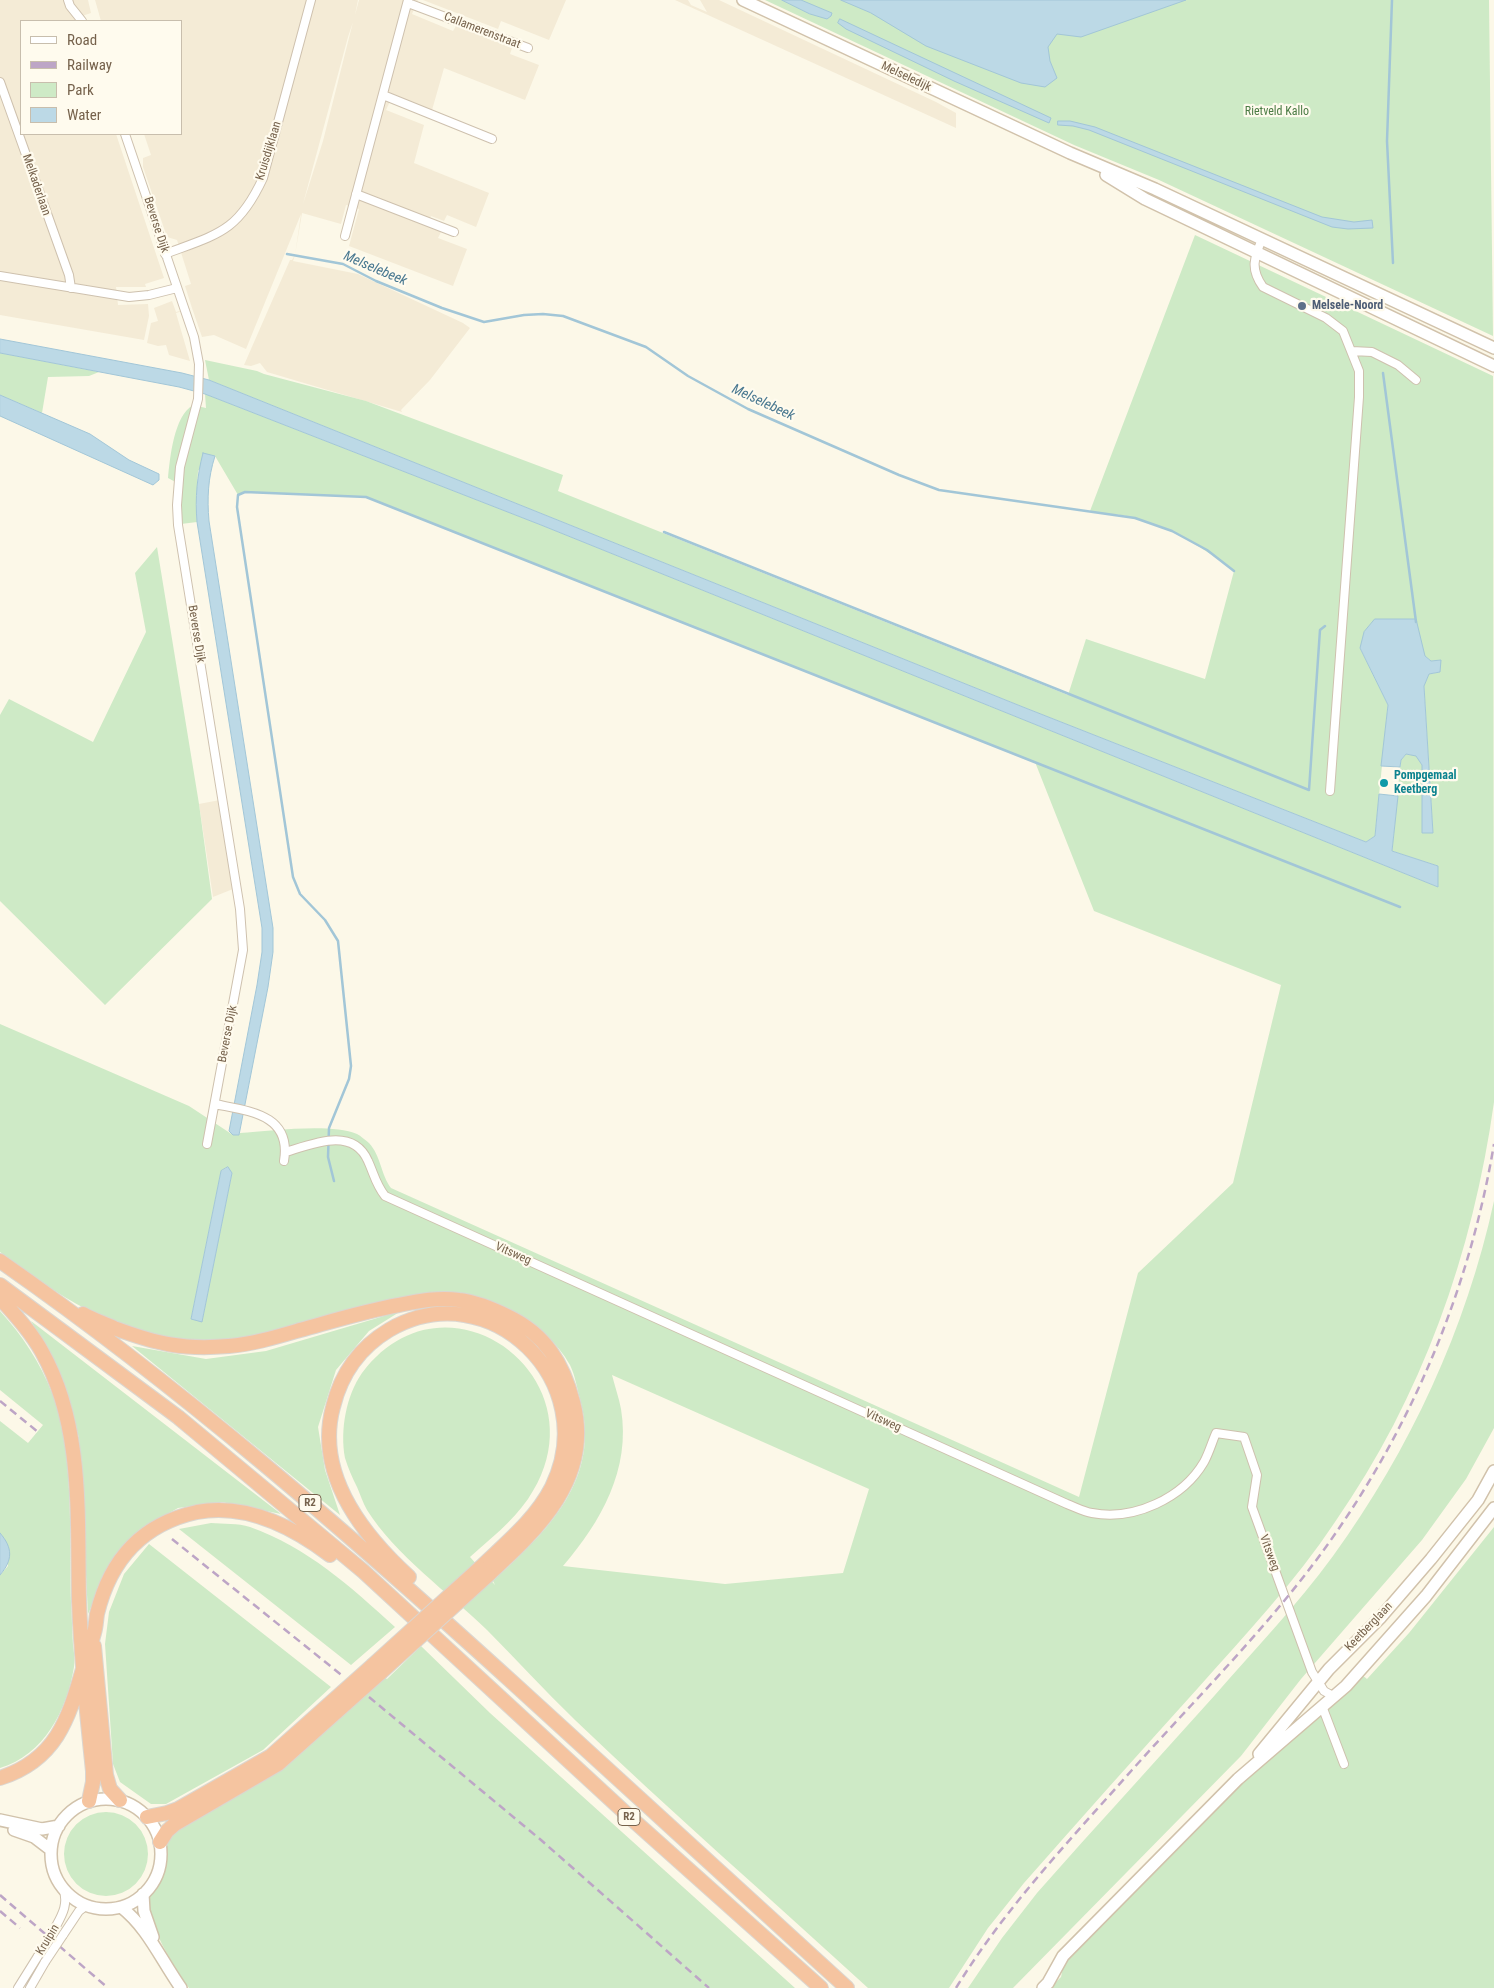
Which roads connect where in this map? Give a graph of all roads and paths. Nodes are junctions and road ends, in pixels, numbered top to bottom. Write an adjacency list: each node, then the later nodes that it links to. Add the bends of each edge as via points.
1 (68, 0): 5 (street)
2 (311, 0): 17 (street, Kruisdijklaan, via 263,178 253,199 243,214 215,236)
3 (743, 0): 11 (main road, Melseledijk)
4 (408, 1): 6 (street, Callamerenstraat); 8 (street, Callamerenstraat)
5 (82, 20)
6 (528, 48)
7 (0, 82): 19 (street, Melkaderlaan)
8 (383, 95): 10 (street); 12 (street, Callamerenstraat)
9 (125, 135): 17 (street, Beverse Dijk)
10 (492, 139)
11 (1070, 153): 15 (main road, Melseledijk); 16 (main road, Melseledijk, via 1145,199)
12 (356, 194): 13 (street); 14 (street, Callamerenstraat)
13 (454, 232)
14 (345, 236)
15 (1262, 238): 16 (street); 21 (main road, Melseledijk)
16 (1256, 253): 22 (street, via 1254,267 1262,287 1326,318 1343,332); 23 (main road, Melseledijk)
17 (165, 254): 20 (street, Beverse Dijk)
18 (0, 276): 19 (street)
19 (71, 288): 20 (street, via 129,297)
20 (176, 288): 26 (street, Beverse Dijk, via 194,337 200,372 198,399 180,467 178,525 243,950)
21 (1494, 348)
22 (1352, 351): 24 (street, via 1372,352 1398,365); 25 (street, via 1359,371 1359,397)
23 (1494, 366)
24 (1416, 380)
25 (1330, 791)
26 (215, 1104): 27 (street, Beverse Dijk); 28 (street, via 267,1117 278,1127)
27 (208, 1144)
28 (286, 1152): 29 (street); 41 (street, Vitsweg, via 334,1140 354,1144 368,1160 385,1196 1092,1513 1138,1511 1165,1500 1189,1481 1204,1462 1216,1433 1244,1437 1257,1475 1252,1507)
29 (284, 1161)
30 (0, 1260): 32 (highway, R2)
31 (0, 1285): 38 (highway, R2, via 178,1417 363,1571)
32 (44, 1291): 36 (highway, via 85,1316 146,1340 174,1346 230,1346 263,1340 368,1311 430,1298 490,1307 522,1323 544,1342 563,1369 576,1416 577,1439 572,1468 556,1502 540,1525); 44 (highway, R2, via 290,1486)
33 (0, 1298): 39 (highway, via 42,1352 60,1391 69,1423 76,1488)
34 (1494, 1471): 41 (main road, Keetberglaan, via 1478,1500 1432,1559)
35 (1494, 1508): 42 (main road, Keetberglaan, via 1426,1596 1346,1686)
36 (484, 1572): 40 (highway, bridge); 44 (highway, via 525,1526 552,1486 560,1466 564,1440 558,1394 534,1354 505,1329 462,1314 436,1314 407,1320 374,1339 341,1381 329,1434 335,1474 355,1516 372,1540)
37 (94, 1633): 38 (highway, via 109,1580 132,1545 166,1521 222,1510 267,1519 308,1538); 39 (highway); 48 (highway, via 106,1775 110,1789)
38 (441, 1642): 64 (highway, R2, via 596,1787)
39 (83, 1668): 46 (highway, via 66,1723 53,1742 24,1767); 49 (highway, via 93,1771)
40 (376, 1669): 50 (highway, via 271,1756 178,1809); 53 (highway, via 278,1764 174,1824)
41 (1318, 1682): 42 (street); 47 (main road, Keetberglaan)
42 (1333, 1696): 43 (main road, Keetberglaan)
43 (1322, 1706): 45 (street); 47 (main road, Keetberglaan)
44 (565, 1730): 65 (highway, R2)
45 (1344, 1764)
46 (0, 1778)
47 (1238, 1779): 60 (main road, Keetberglaan)
48 (120, 1800): 49 (main road); 50 (main road)
49 (89, 1801): 52 (main road, via 66,1815)
50 (147, 1817): 53 (main road)
51 (0, 1822): 52 (main road, via 42,1829); 54 (main road, via 34,1837)
52 (59, 1826): 54 (main road)
53 (160, 1842): 56 (main road, via 156,1876)
54 (51, 1850): 55 (main road, via 52,1866)
55 (63, 1888): 57 (main road); 61 (street, Kruipin, bridge, via 66,1907)
56 (143, 1894): 58 (main road); 59 (main road, via 145,1916)
57 (87, 1905): 58 (main road, via 110,1909); 62 (street, Kruipin, bridge, via 79,1910)
58 (121, 1907): 59 (main road, via 134,1918)
59 (157, 1948): 63 (main road)
60 (1063, 1956): 66 (main road, Keetberglaan, via 1052,1964); 67 (main road, Keetberglaan)
61 (18, 1988)
62 (30, 1988)
63 (182, 1988)
64 (821, 1988)
65 (847, 1988)
66 (1034, 1988)
67 (1043, 1988)

